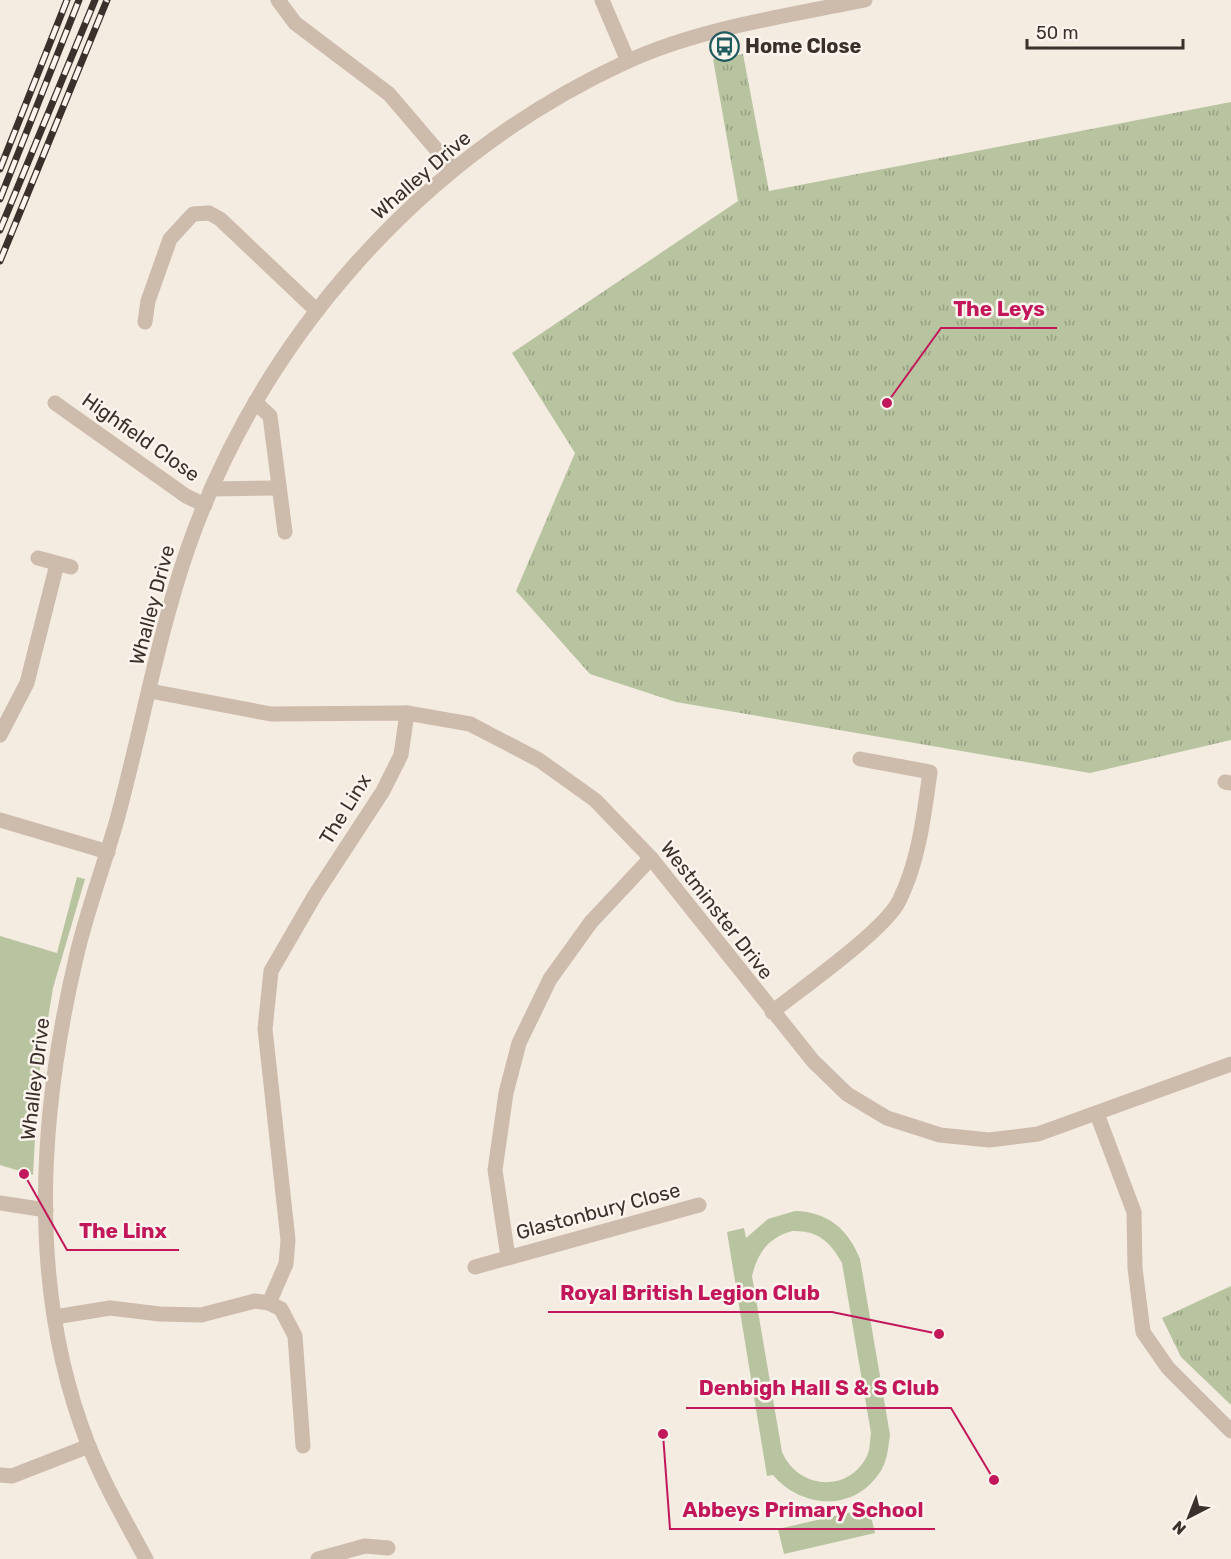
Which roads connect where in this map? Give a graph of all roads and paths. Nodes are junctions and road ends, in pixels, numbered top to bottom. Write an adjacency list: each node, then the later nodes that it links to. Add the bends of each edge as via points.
1 (278, 0): 5 (street, via 295,23 388,94)
2 (602, 0): 4 (street)
3 (865, 0): 4 (street, Whalley Drive, via 726,28)
4 (628, 61): 5 (street, Whalley Drive, via 534,112)
5 (453, 169): 6 (street, Whalley Drive, via 389,227)
6 (317, 311): 7 (street, via 220,219 209,213 193,214 170,239 148,301); 9 (street, Whalley Drive)
7 (145, 322)
8 (55, 402): 12 (street, Highfield Close, via 186,496)
9 (255, 402): 10 (street, via 270,416); 11 (street, Whalley Drive)
10 (279, 488): 11 (street); 13 (street)
11 (211, 489): 12 (street, Whalley Drive)
12 (205, 505): 15 (street, Whalley Drive, via 187,551)
13 (285, 532)
14 (38, 558): 17 (street, via 64,565 27,683)
15 (150, 691): 16 (street, Westminster Drive, via 271,714); 20 (street, Whalley Drive)
16 (407, 713): 21 (street, Westminster Drive, via 470,724 539,760 595,800); 30 (street, The Linx, via 401,755 383,791 271,971 265,1029 288,1240 286,1264)
17 (0, 735)
18 (860, 759): 22 (street, via 930,772 921,834 910,872 899,903 882,923)
19 (0, 820): 20 (street)
20 (108, 852): 27 (street, Whalley Drive, via 77,953 60,1034 48,1115)
21 (651, 858): 22 (street, Westminster Drive); 28 (street, Glastonbury Close, via 591,922 550,979 519,1043 506,1094 495,1170)
22 (772, 1012): 24 (street, Westminster Drive, via 813,1062 847,1094 886,1118 929,1132 988,1140 1038,1134)
23 (1231, 1065): 24 (street, Westminster Drive)
24 (1096, 1114): 32 (street, via 1134,1212 1135,1268 1143,1332 1176,1377)
25 (0, 1203): 27 (street)
26 (699, 1205): 28 (street, Glastonbury Close)
27 (46, 1210): 31 (street, Whalley Drive)
28 (507, 1257): 29 (street, Glastonbury Close)
29 (475, 1267)
30 (269, 1303): 31 (street, via 255,1301 201,1315 110,1308); 34 (street, via 280,1309 295,1336)
31 (55, 1317): 33 (street, Whalley Drive, via 67,1381)
32 (1231, 1431)
33 (89, 1446): 35 (street, via 12,1476); 37 (street, Whalley Drive)
34 (303, 1446)
35 (0, 1475)
36 (388, 1548): 38 (street, via 365,1545)
37 (146, 1559)
38 (318, 1559)

